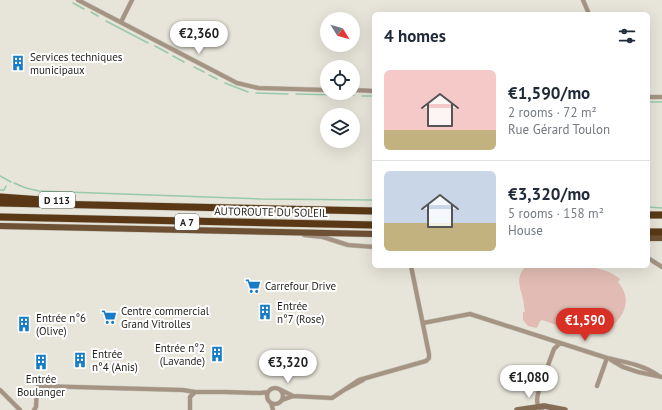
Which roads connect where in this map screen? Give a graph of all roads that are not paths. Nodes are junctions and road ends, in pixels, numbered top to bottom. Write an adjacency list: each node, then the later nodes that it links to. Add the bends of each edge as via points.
1 (78, 0): 5 (street)
2 (132, 0): 5 (street)
3 (583, 0): 4 (street)
4 (588, 12)
5 (121, 22): 6 (street, via 242,85 258,88)
6 (320, 90)
7 (360, 90): 8 (street)
8 (372, 91)
9 (650, 97): 10 (street)
10 (662, 97)
11 (1, 199): 12 (highway, D 113, via 65,201)
12 (110, 206): 13 (highway, AUTOROUTE DU SOLEIL / A 7)
13 (372, 211)
14 (650, 215): 15 (highway)
15 (662, 215)
16 (0, 217): 17 (highway, AUTOROUTE DU SOLEIL / A 7)
17 (372, 225)
18 (0, 226): 21 (main road)
19 (650, 231): 20 (highway)
20 (662, 231)
21 (256, 232): 22 (main road); 25 (street, via 322,237 348,245)
22 (372, 234)
23 (650, 238): 24 (main road)
24 (662, 238)
25 (372, 247)
26 (650, 259): 27 (street)
27 (662, 267)
28 (411, 268): 29 (street)
29 (423, 323): 30 (street, via 470,314); 41 (street, via 429,354 426,361 354,382 336,396)
30 (560, 343): 31 (street); 33 (street, via 554,348)
31 (607, 358): 32 (street, via 623,367); 34 (street)
32 (660, 376)
33 (543, 379)
34 (597, 386)
35 (276, 388): 39 (street); 41 (street); 43 (street, via 281,392)
36 (0, 390): 46 (street)
37 (539, 391): 45 (street, via 537,400)
38 (195, 392): 40 (street); 47 (street, via 38,386); 48 (street, via 190,396)
39 (268, 392): 40 (street); 42 (street)
40 (260, 394): 42 (street)
41 (293, 396): 43 (street)
42 (267, 398): 44 (street)
43 (281, 402): 44 (street); 49 (street)
44 (271, 403): 49 (street)
45 (540, 408): 50 (main road); 51 (main road, via 544,406)
46 (20, 410)
47 (34, 410)
48 (190, 410)
49 (274, 410)
50 (517, 410)
51 (565, 410)

